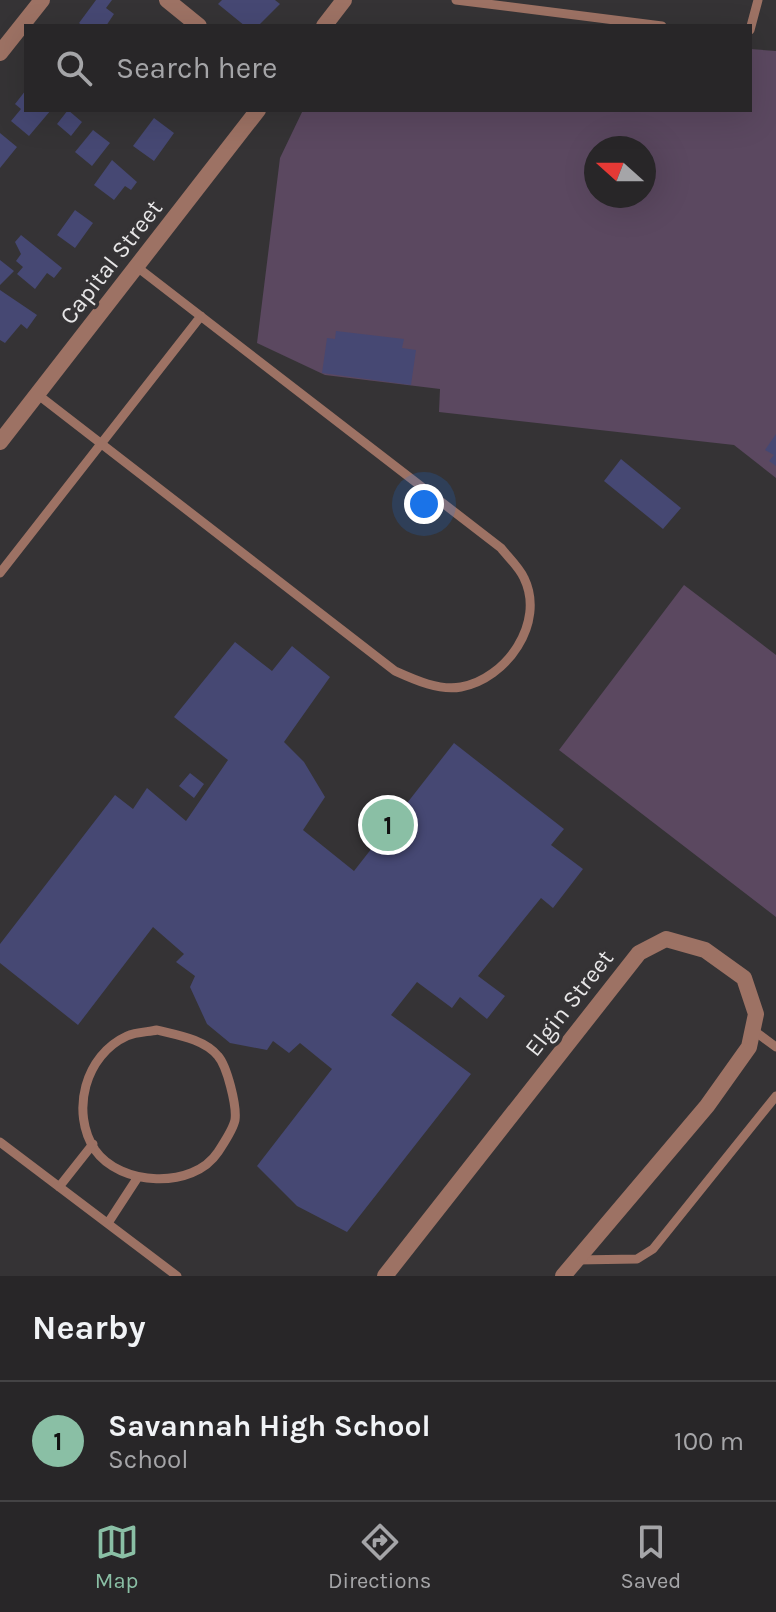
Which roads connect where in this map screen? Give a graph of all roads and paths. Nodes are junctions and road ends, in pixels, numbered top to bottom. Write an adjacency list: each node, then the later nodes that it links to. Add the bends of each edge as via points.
1 (42, 0): 11 (street)
2 (167, 0): 7 (street)
3 (344, 0): 8 (street)
4 (456, 0): 6 (lane)
5 (758, 0): 10 (lane)
6 (481, 2): 9 (lane)
7 (197, 24)
8 (326, 24)
9 (647, 24)
10 (752, 24)
11 (0, 53)
12 (256, 112): 13 (street, Capital Street)
13 (137, 267): 14 (lane); 15 (street, Capital Street)
14 (201, 316): 17 (lane); 17 (lane, via 501,548 525,578 529,602 526,629 512,658 487,679 459,687 437,686 395,671)
15 (37, 394): 16 (street, Capital Street); 17 (lane)
16 (1, 439)
17 (102, 444): 18 (lane)
18 (0, 573)
19 (753, 1030): 20 (lane); 27 (street, via 749,1047 707,1106); 29 (street, Elgin Street, via 756,1014 744,978 705,950 666,939 639,953)
20 (776, 1047)
21 (776, 1096): 27 (lane, via 653,1249 637,1259)
22 (0, 1142): 25 (lane)
23 (93, 1144): 24 (lane); 24 (lane, via 80,1113 86,1079 127,1036 157,1030 191,1038 219,1056 233,1095 235,1122 215,1155 195,1173); 25 (lane)
24 (138, 1177): 26 (lane)
25 (59, 1187): 26 (lane)
26 (108, 1223): 28 (lane)
27 (577, 1260): 30 (street)
28 (177, 1276)
29 (385, 1276)
30 (563, 1276)

